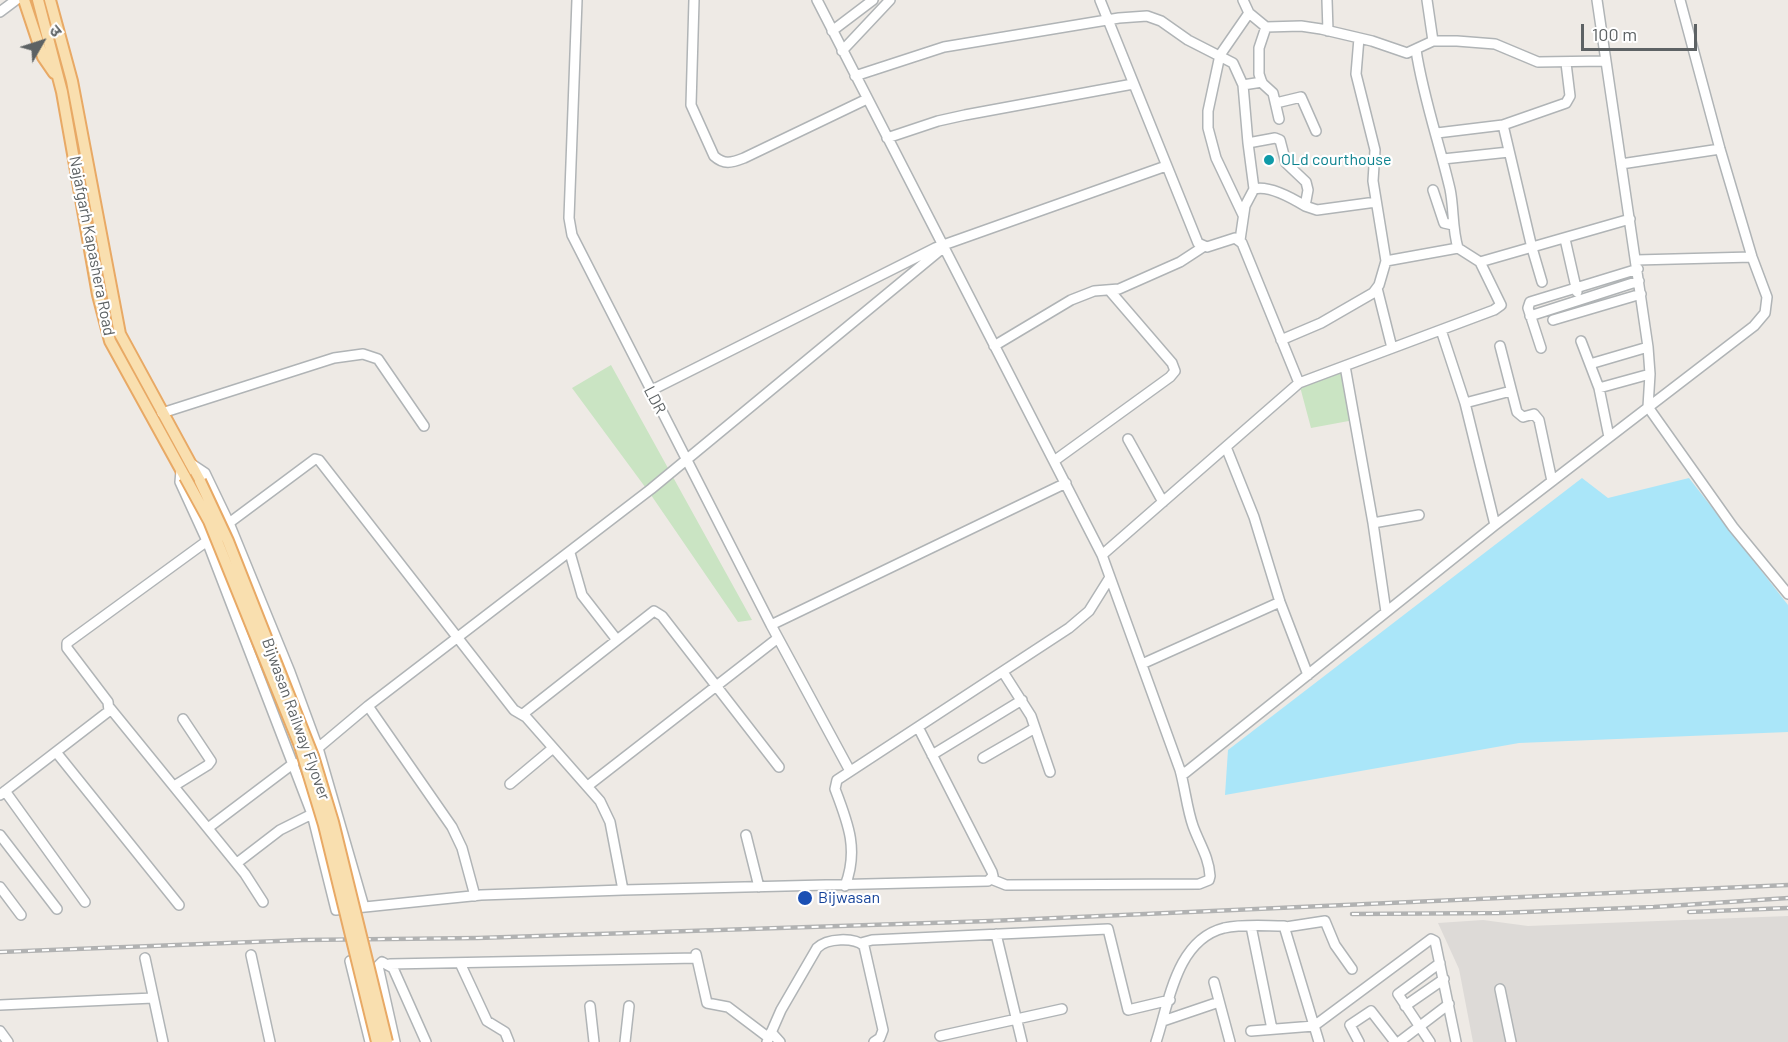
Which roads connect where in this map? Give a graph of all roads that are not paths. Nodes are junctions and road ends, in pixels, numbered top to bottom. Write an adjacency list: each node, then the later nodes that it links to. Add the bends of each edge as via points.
1 (16, 0): 16 (street)
2 (24, 0): 30 (main road, via 43,57)
3 (38, 0): 30 (main road, Najafgarh Kapashera Road)
4 (50, 0): 89 (main road, via 72,81 116,318)
5 (577, 0): 87 (street, LDR, via 570,230)
6 (694, 0): 34 (street, via 691,105 720,162 728,164 744,158)
7 (817, 0): 20 (street)
8 (873, 0): 20 (street)
9 (890, 0): 25 (street)
10 (1100, 0): 18 (street)
11 (1243, 0): 17 (street)
12 (1328, 0): 21 (street)
13 (1427, 0): 23 (street)
14 (1597, 0): 27 (street)
15 (1680, 0): 42 (street)
16 (0, 12)
17 (1249, 13): 19 (street); 26 (street)
18 (1108, 21): 26 (street, via 1153,17); 29 (street, via 944,47); 32 (street)
19 (1266, 27): 21 (street, via 1301,26); 31 (street, via 1258,48)
20 (832, 31): 25 (street)
21 (1328, 31): 22 (street)
22 (1359, 38): 24 (street, via 1402,52); 49 (street, via 1356,74 1375,150)
23 (1432, 41): 24 (street); 28 (street, via 1487,43 1538,62)
24 (1416, 50): 39 (street, via 1423,96)
25 (842, 51): 29 (street)
26 (1220, 55): 33 (street, via 1237,68); 51 (street, via 1208,128 1216,158)
27 (1605, 61): 28 (street); 45 (street)
28 (1566, 63): 37 (street, via 1569,100)
29 (855, 76): 34 (street)
30 (58, 78): 89 (main road, Najafgarh Kapashera Road, via 98,295 115,354)
31 (1262, 81): 33 (street); 35 (street)
32 (1133, 84): 40 (street, via 956,117); 46 (street)
33 (1243, 85): 41 (street)
34 (867, 99): 40 (street)
35 (1276, 103): 36 (street); 38 (street, via 1301,97)
36 (1279, 119)
37 (1503, 125): 39 (street); 43 (street)
38 (1316, 131)
39 (1437, 134): 44 (street)
40 (887, 138): 56 (street)
41 (1248, 143): 47 (street); 50 (street, via 1280,140 1286,163 1306,182)
42 (1720, 148): 45 (street); 60 (street)
43 (1509, 152): 44 (street); 59 (street)
44 (1443, 159): 53 (street)
45 (1621, 164): 52 (street)
46 (1166, 166): 56 (street); 57 (street)
47 (1254, 189): 50 (street, via 1288,196); 51 (street)
48 (1433, 190): 53 (street, via 1444,223)
49 (1376, 202): 50 (street, via 1317,210); 61 (street)
50 (1305, 206)
51 (1243, 215): 55 (street)
52 (1630, 219): 54 (street); 63 (street)
53 (1453, 225): 58 (street)
54 (1565, 239): 59 (street); 67 (street)
55 (1240, 240): 57 (street, via 1229,238); 75 (street)
56 (944, 247): 77 (street); 87 (street, via 839,295); 97 (street)
57 (1203, 247): 68 (street, via 1180,262)
58 (1458, 248): 61 (street); 62 (street)
59 (1532, 248): 62 (street); 65 (street)
60 (1752, 257): 63 (street); 91 (street, via 1767,297 1765,313 1754,327)
61 (1386, 261): 66 (street)
62 (1480, 262): 74 (street, via 1501,305)
63 (1637, 265): 64 (street); 67 (street)
64 (1639, 281): 69 (street); 70 (street)
65 (1542, 282)
66 (1377, 288): 75 (street, via 1321,323); 80 (street)
67 (1576, 288): 70 (street); 72 (street, via 1530,302)
68 (1110, 291): 77 (street, via 1094,291 1071,300); 98 (street, via 1175,371)
69 (1641, 294): 71 (street); 79 (street)
70 (1579, 300): 71 (street); 72 (street)
71 (1582, 310): 73 (street)
72 (1530, 316): 81 (street)
73 (1553, 320)
74 (1441, 330): 80 (street); 90 (street)
75 (1281, 340): 85 (street)
76 (1581, 341): 82 (street)
77 (994, 346): 98 (street)
78 (1500, 346): 88 (street)
79 (1648, 347): 82 (street); 84 (street)
80 (1392, 348): 83 (street)
81 (1541, 348)
82 (1590, 364): 86 (street)
83 (1345, 366): 85 (street); 105 (street)
84 (1650, 374): 86 (street); 91 (street)
85 (1299, 383): 96 (street)
86 (1599, 388): 94 (street)
87 (650, 391): 97 (street, LDR)
88 (1511, 391): 90 (street); 100 (street, via 1519,415 1534,414 1539,420)
89 (147, 398): 92 (main road, Bijwasan Railway Flyover); 99 (main road, Najafgarh Kapashera Road)
90 (1465, 403): 106 (street)
91 (1648, 407): 94 (street); 111 (street, via 1733,527)
92 (162, 412): 93 (street, via 334,358 363,354 378,359); 99 (main road, Bijwasan Railway Flyover)
93 (424, 426)
94 (1610, 437): 100 (street)
95 (1128, 439): 102 (street)
96 (1226, 447): 102 (street); 112 (street, via 1254,517)
97 (687, 460): 108 (street); 114 (street, LDR)
98 (1054, 460): 101 (street)
99 (186, 470): 104 (street, via 205,473); 107 (street, via 180,482); 197 (main road, Bijwasan Railway Flyover, bridge, via 300,746 324,825); 198 (main road, Bijwasan Railway Flyover, bridge, via 200,481 228,541 314,756)
100 (1552, 481): 106 (street)
101 (1066, 483): 109 (street); 114 (street)
102 (1163, 502): 109 (street)
103 (1419, 515): 105 (street)
104 (230, 523): 116 (street, via 318,459); 129 (street)
105 (1373, 523): 113 (street)
106 (1495, 525): 113 (street)
107 (207, 541): 124 (street, via 66,644); 134 (street)
108 (570, 553): 116 (street); 117 (street, via 579,589)
109 (1102, 555): 110 (street)
110 (1109, 579): 118 (street); 119 (street, via 1077,622)
111 (1788, 594)
112 (1280, 602): 118 (street); 120 (street)
113 (1386, 612): 120 (street)
114 (771, 626): 115 (street, LDR)
115 (778, 638): 121 (street); 137 (street, LDR)
116 (458, 639): 123 (street); 125 (street, via 514,710)
117 (616, 640): 121 (street, via 651,611 658,612); 125 (street)
118 (1142, 664): 136 (street)
119 (1003, 672): 122 (street); 127 (street)
120 (1308, 675): 136 (street, via 1190,770)
121 (717, 684): 135 (street); 140 (street)
122 (1022, 699): 128 (street); 132 (street)
123 (368, 706): 129 (street); 153 (street, via 452,826)
124 (110, 708): 131 (street); 141 (street)
125 (523, 714): 130 (street)
126 (183, 719): 141 (street, via 211,761)
127 (918, 727): 132 (street); 137 (street)
128 (1035, 728): 133 (street); 138 (street)
129 (318, 748): 157 (street)
130 (553, 748): 139 (street); 140 (street)
131 (56, 752): 142 (street); 156 (street)
132 (932, 755): 148 (street, via 992,872)
133 (983, 759)
134 (294, 764): 143 (street); 144 (street)
135 (779, 767)
136 (1180, 770): 148 (street, via 1194,828 1209,867 1207,881 1092,886 1006,885)
137 (850, 771): 149 (street, via 835,784 853,844)
138 (1050, 772)
139 (510, 784)
140 (589, 785): 152 (street, via 610,822)
141 (174, 786): 144 (street)
142 (2, 793): 154 (street)
143 (312, 814): 147 (street, via 280,830); 157 (street, via 336,910)
144 (208, 828): 147 (street)
145 (0, 835): 158 (street)
146 (746, 835): 151 (street)
147 (237, 863): 155 (street, via 256,886)
148 (991, 879): 149 (street)
149 (845, 886): 151 (street)
150 (0, 887): 159 (street)
151 (759, 887): 152 (street)
152 (623, 890): 153 (street)
153 (475, 896): 157 (street)
154 (85, 902)
155 (263, 902)
156 (179, 904)
157 (364, 907)
158 (57, 909)
159 (21, 915)
160 (1251, 926): 161 (street); 175 (street, via 1223,928 1189,952); 187 (street)
161 (1286, 927): 170 (street, via 1325,921 1335,945); 186 (street)
162 (996, 934): 163 (street); 175 (street, via 1108,929 1128,1010); 183 (street)
163 (861, 943): 191 (street, via 828,942 818,948); 192 (street, via 883,1030)
164 (250, 955): 195 (street)
165 (145, 958): 174 (street)
166 (460, 963): 169 (street); 191 (street, via 696,955 707,1003 736,1012); 201 (street, via 488,1021 505,1032)
167 (1440, 963): 171 (street); 181 (street, via 1398,993); 186 (street, via 1435,941 1429,939)
168 (379, 964): 169 (street); 196 (street, via 350,962); 199 (street)
169 (390, 964): 200 (street)
170 (1352, 969)
171 (1444, 979): 177 (street); 181 (street)
172 (1214, 982): 176 (street)
173 (1500, 989): 213 (street)
174 (153, 998): 178 (street); 194 (street)
175 (1170, 1000): 184 (street)
176 (1220, 1002): 184 (street); 207 (street)
177 (1449, 1004): 185 (street); 212 (street)
178 (0, 1005)
179 (590, 1006): 202 (street)
180 (629, 1006): 203 (street)
181 (1406, 1006): 185 (street)
182 (1062, 1009): 183 (street)
183 (1017, 1020): 190 (street); 205 (street)
184 (1163, 1021): 206 (street)
185 (1419, 1025): 210 (street); 211 (street)
186 (1314, 1026): 187 (street); 208 (street)
187 (1272, 1029): 189 (street)
188 (0, 1031): 193 (street)
189 (1251, 1031)
190 (940, 1036)
191 (769, 1038): 204 (street)
192 (879, 1041)
193 (9, 1042)
194 (163, 1042)
195 (270, 1042)
196 (370, 1042)
197 (377, 1042)
198 (387, 1042)
199 (395, 1042)
200 (426, 1042)
201 (509, 1042)
202 (594, 1042)
203 (625, 1042)
204 (780, 1042)
205 (1022, 1042)
206 (1156, 1042)
207 (1230, 1042)
208 (1319, 1042)
209 (1359, 1042): 210 (street, via 1350,1025 1371,1011)
210 (1397, 1042)
211 (1430, 1042)
212 (1456, 1042)
213 (1511, 1042)

